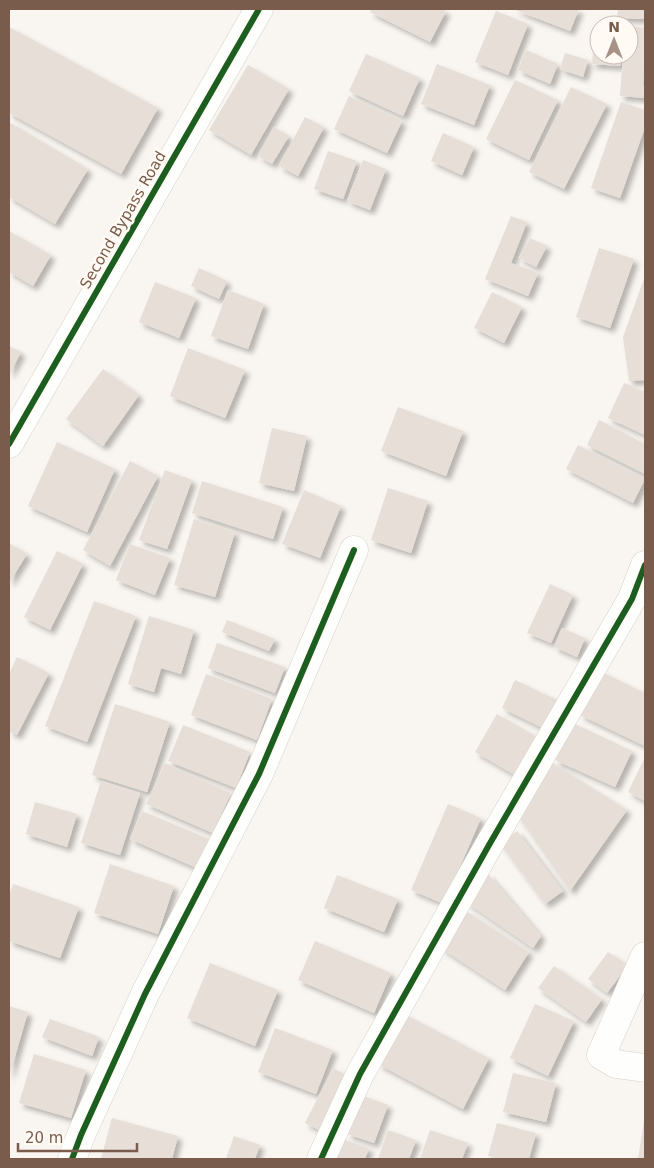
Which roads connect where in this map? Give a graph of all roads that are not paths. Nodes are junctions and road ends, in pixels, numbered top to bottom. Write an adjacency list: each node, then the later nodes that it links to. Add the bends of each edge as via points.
1 (258, 9): 2 (street, Second Bypass Road)
2 (9, 444)
3 (354, 550): 7 (street, via 259,774 145,994)
4 (645, 565): 8 (street, via 632,599 360,1074)
5 (645, 956): 6 (street, via 601,1055 616,1064)
6 (645, 1068)
7 (72, 1159)
8 (321, 1159)

